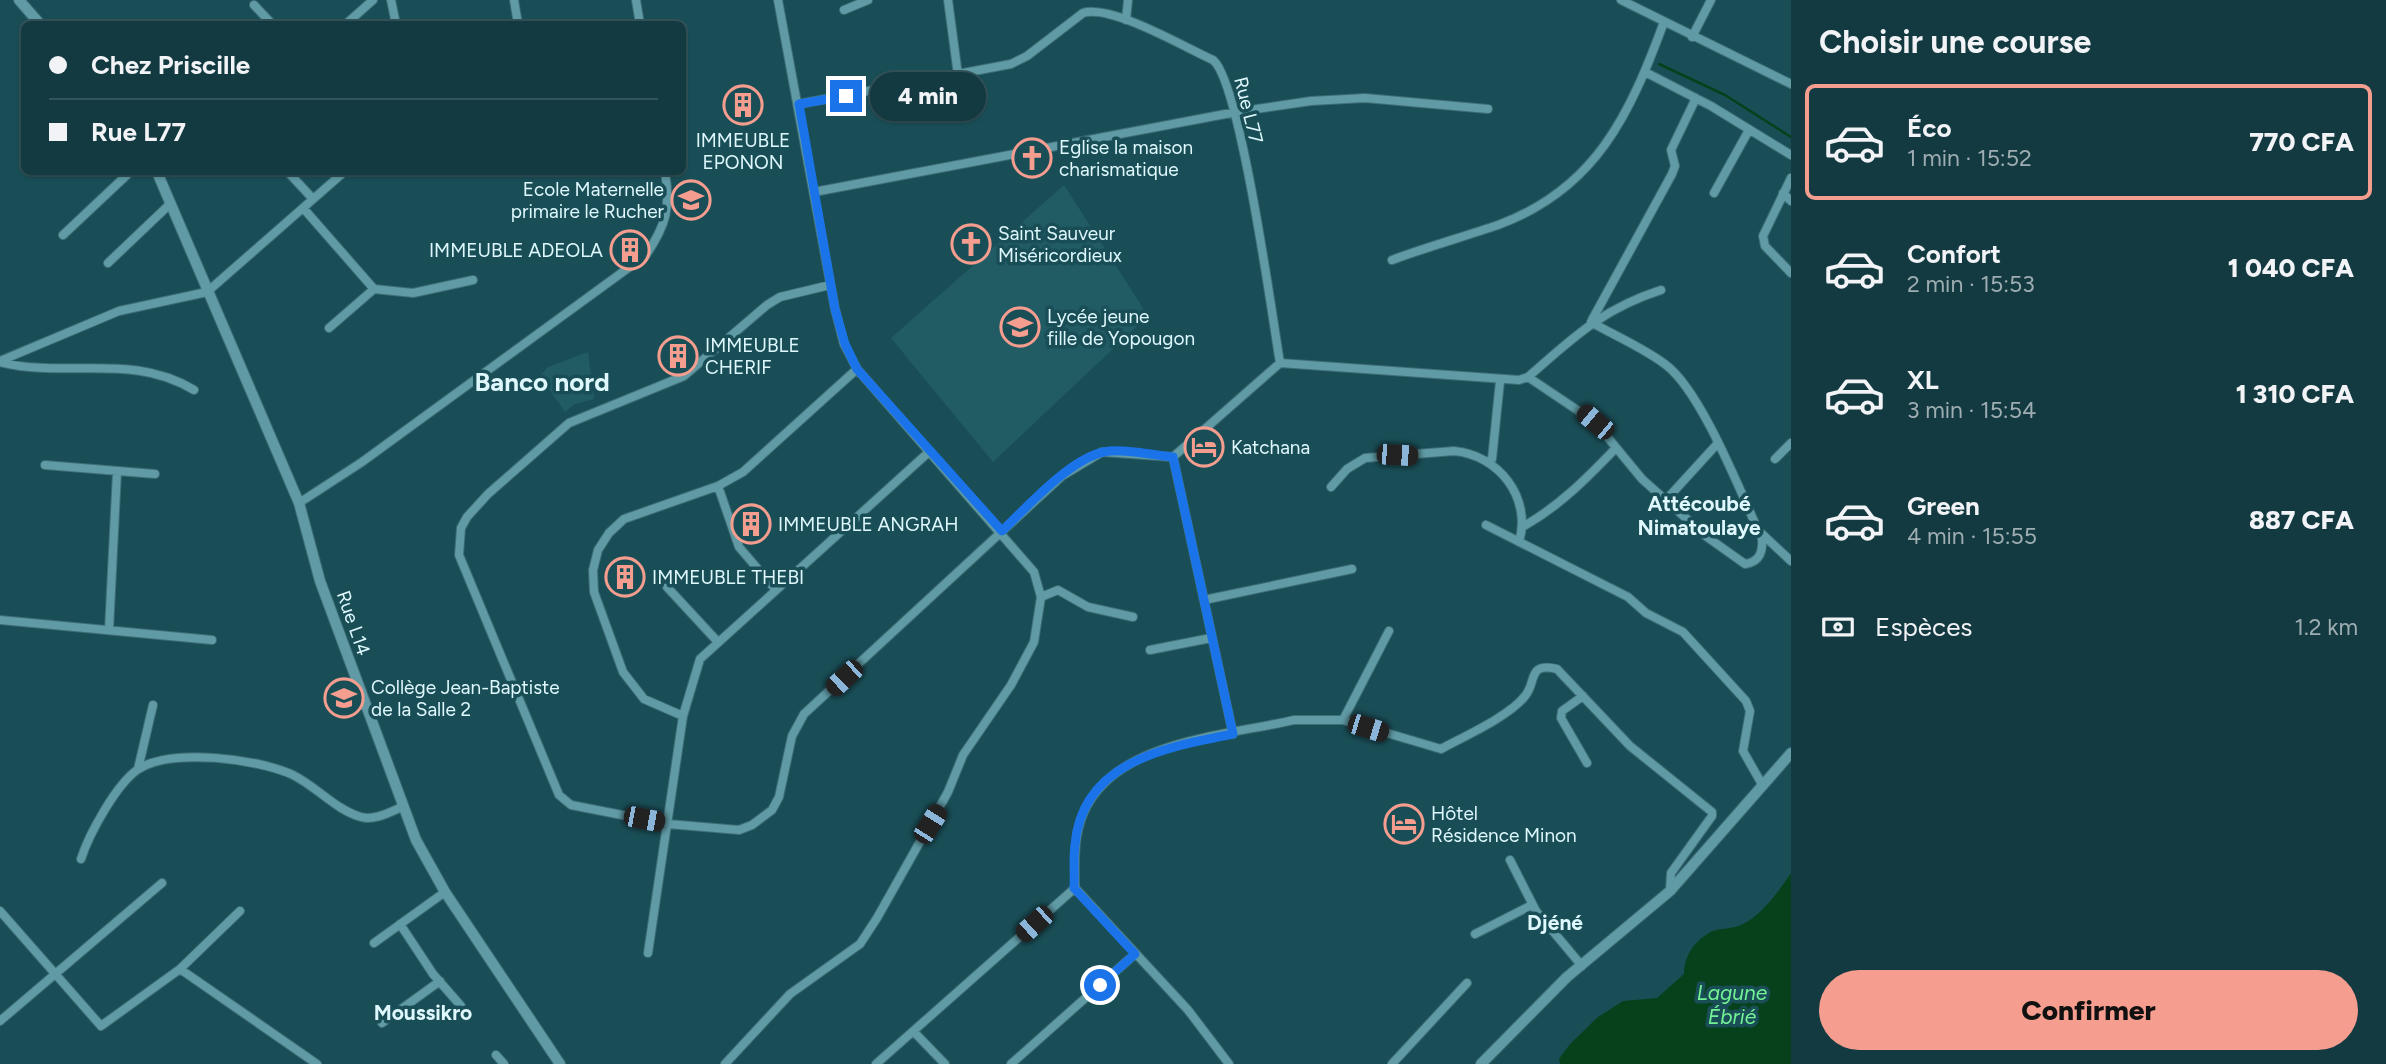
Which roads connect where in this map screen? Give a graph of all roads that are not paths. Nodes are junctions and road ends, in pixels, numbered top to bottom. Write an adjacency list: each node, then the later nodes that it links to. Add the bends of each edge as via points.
1 (19, 0): 15 (street)
2 (373, 0): 17 (street)
3 (391, 0): 18 (street)
4 (514, 0): 19 (street)
5 (636, 0): 20 (street)
6 (778, 0): 27 (street)
7 (868, 0): 13 (street)
8 (948, 0): 24 (street)
9 (1128, 0): 14 (street)
10 (1621, 0): 21 (street)
11 (1711, 0): 22 (street)
12 (254, 5): 16 (street)
13 (844, 10)
14 (1126, 20): 24 (street, Rue L77, via 1091,10 1019,61); 29 (street, Rue L77, via 1219,64)
15 (37, 21)
16 (269, 21)
17 (349, 21)
18 (395, 21)
19 (518, 21)
20 (640, 21)
21 (1664, 22): 22 (street); 23 (street)
22 (1692, 37): 25 (street)
23 (1645, 72): 26 (street); 46 (street, via 1597,158 1555,197 1500,224)
24 (958, 75): 27 (street, Rue L77)
25 (1791, 84)
26 (1696, 98): 30 (street); 54 (street, via 1671,150 1672,174)
27 (799, 104): 38 (street)
28 (1488, 109): 29 (street, via 1341,97)
29 (1236, 112): 38 (street); 57 (street, Rue L77)
30 (1749, 130): 31 (street); 39 (street)
31 (1791, 155)
32 (127, 175): 45 (street)
33 (158, 175): 43 (street, Rue L14)
34 (291, 175): 41 (street)
35 (340, 175): 41 (street)
36 (665, 175): 75 (street, via 669,199 663,230 646,255)
37 (1791, 178): 40 (street)
38 (814, 192): 50 (street)
39 (1714, 193)
40 (1783, 193): 42 (street); 48 (street, via 1763,236 1765,246)
41 (313, 198): 44 (street)
42 (1791, 201)
43 (170, 204): 47 (street); 53 (street, Rue L14)
44 (304, 209): 51 (street); 53 (street)
45 (63, 235)
46 (1392, 260)
47 (108, 263)
48 (1791, 273)
49 (473, 280): 51 (street, via 413,293)
50 (830, 285): 58 (street, via 845,344); 105 (street, via 780,297 676,380 569,423 488,494 461,528 459,555 559,795 571,805)
51 (374, 289): 55 (street)
52 (1661, 290): 54 (street, via 1622,303)
53 (207, 292): 56 (street, via 119,312); 75 (street, Rue L14)
54 (1591, 322): 59 (street); 62 (street, via 1667,365 1684,383)
55 (329, 328)
56 (0, 361): 61 (street, via 24,368 134,368 166,375)
57 (1280, 363): 60 (street); 66 (street)
58 (857, 369): 65 (street); 72 (street, via 751,466)
59 (1528, 377): 60 (street); 64 (street, via 1580,409)
60 (1500, 381): 68 (street)
61 (194, 390)
62 (1718, 443): 74 (street); 78 (street)
63 (1791, 443): 67 (street)
64 (1616, 448): 74 (street); 77 (street, via 1569,496)
65 (930, 451): 79 (street); 84 (street)
66 (1173, 457): 79 (street, via 1115,451 1089,457); 86 (street)
67 (1775, 459)
68 (1489, 461): 73 (street, via 1454,451 1374,456 1355,463); 77 (street, via 1512,485)
69 (44, 465): 70 (street)
70 (117, 472): 71 (street); 89 (street)
71 (155, 474)
72 (718, 486): 84 (street, via 739,547); 97 (street, via 625,519 608,533 593,570 594,592 627,679 644,699)
73 (1331, 487)
74 (1665, 501): 78 (street, via 1745,565 1760,556 1762,539)
75 (299, 503): 104 (street, Rue L14, via 320,581)
76 (1486, 525): 80 (street)
77 (1524, 526): 80 (street)
78 (1757, 528): 81 (street)
79 (1002, 531): 85 (street, via 1034,572); 105 (street, via 804,714 792,736 779,797 762,819 739,830)
80 (1519, 542): 103 (street, via 1628,597 1646,613 1683,632 1700,649 1746,701 1750,711 1743,751)
81 (1791, 561)
82 (1352, 569): 86 (street)
83 (667, 587): 93 (street)
84 (776, 590): 93 (street)
85 (1041, 597): 87 (street, via 1058,590 1088,607); 133 (street, via 1034,642 1024,663 963,755 937,812 860,944 790,994)
86 (1204, 600): 91 (street)
87 (1132, 617)
88 (0, 620): 89 (street)
89 (110, 630): 92 (street)
90 (1389, 631): 98 (street)
91 (1211, 638): 94 (street); 99 (street)
92 (212, 640)
93 (718, 641): 97 (street, via 695,667)
94 (1150, 650)
95 (1583, 696): 98 (street, via 1557,669 1543,668 1531,678 1521,701 1441,749); 101 (street, via 1562,711 1561,718); 110 (street, via 1630,746 1713,814 1671,873)
96 (153, 705): 102 (street)
97 (683, 716): 105 (street)
98 (1343, 720): 99 (street, via 1294,720)
99 (1233, 734): 109 (street, via 1144,754 1110,778 1082,817 1075,843)
100 (1789, 758): 103 (street)
101 (1587, 763)
102 (138, 769): 104 (street, via 186,758 245,761 293,775 363,818); 106 (street, via 118,791)
103 (1762, 786): 110 (street)
104 (402, 807): 111 (street, Rue L14)
105 (668, 824): 118 (street)
106 (81, 859)
107 (1510, 860): 112 (street)
108 (162, 883): 122 (street)
109 (1074, 888): 119 (street); 128 (street)
110 (1670, 891): 120 (street)
111 (445, 892): 115 (street); 132 (street, Rue L14)
112 (1532, 905): 116 (street); 120 (street)
113 (0, 911): 122 (street)
114 (240, 911): 121 (street)
115 (400, 924): 117 (street); 123 (street)
116 (1475, 934)
117 (373, 943)
118 (648, 953)
119 (1135, 954): 136 (street); 137 (street, via 1188,1010)
120 (1582, 966): 139 (street)
121 (180, 969): 122 (street, via 101,1026); 130 (street)
122 (55, 974): 126 (street)
123 (440, 981): 125 (street); 127 (street)
124 (1467, 984): 138 (street)
125 (461, 1006)
126 (0, 1021)
127 (382, 1023)
128 (914, 1032): 134 (street); 135 (street)
129 (496, 1055): 131 (street)
130 (317, 1064)
131 (504, 1064)
132 (560, 1064)
133 (724, 1064)
134 (876, 1064)
135 (945, 1064)
136 (1011, 1064)
137 (1229, 1064)
138 (1392, 1064)
139 (1481, 1064)

